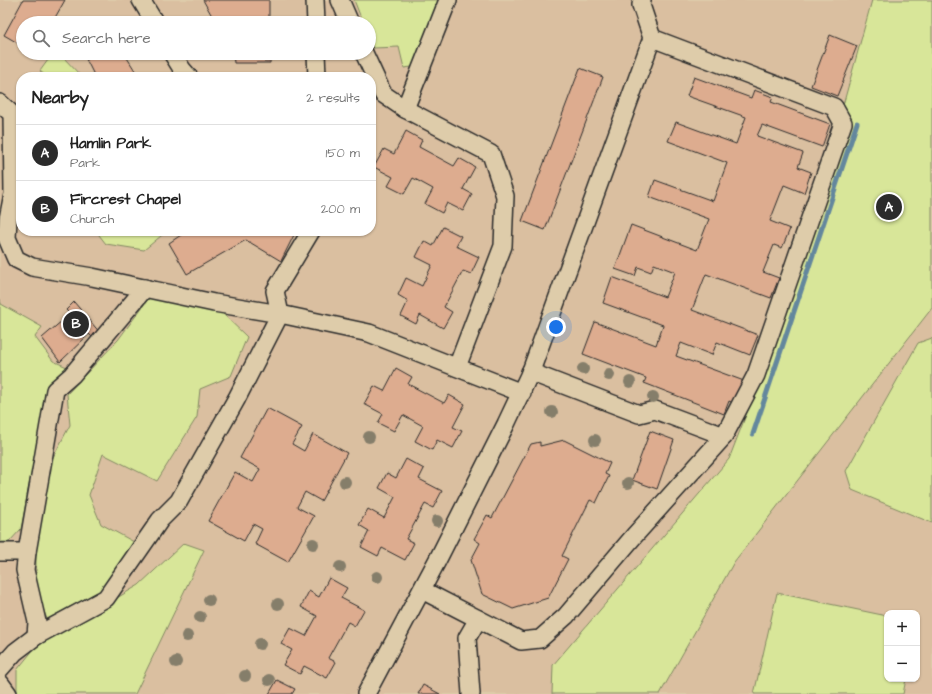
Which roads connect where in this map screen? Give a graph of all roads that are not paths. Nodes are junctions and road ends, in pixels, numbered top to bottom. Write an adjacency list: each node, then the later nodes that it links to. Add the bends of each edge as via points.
1 (141, 0): 6 (lane)
2 (315, 0): 7 (lane)
3 (340, 0): 8 (lane)
4 (448, 0): 18 (lane)
5 (642, 0): 9 (lane, via 641,5)
6 (151, 16)
7 (316, 16)
8 (347, 16)
9 (652, 38): 23 (lane); 25 (lane, via 834,107 843,123 756,375)
10 (176, 60): 13 (lane)
11 (316, 60): 14 (lane)
12 (367, 60): 15 (lane)
13 (185, 72)
14 (317, 72)
15 (373, 72)
16 (376, 79): 18 (lane, via 383,94)
17 (0, 103): 20 (lane, via 12,114 13,194 7,238 16,259 32,267)
18 (405, 108): 22 (lane, via 491,154 504,196 502,246)
19 (308, 236): 21 (lane, via 275,291)
20 (145, 288): 21 (lane); 27 (lane, via 72,375 56,390)
21 (280, 314): 22 (lane, via 369,333); 30 (lane, via 237,398 179,501 160,520 106,598)
22 (457, 367): 24 (lane)
23 (530, 372): 24 (lane); 25 (lane, via 639,414 655,410)
24 (522, 393): 28 (lane)
25 (724, 436): 29 (lane, via 566,616 540,639 521,642)
26 (0, 552): 27 (lane)
27 (27, 552): 30 (lane, via 26,570 37,622)
28 (422, 590): 29 (lane); 34 (lane)
29 (478, 619): 35 (lane, via 467,638)
30 (36, 636): 31 (lane, via 15,652)
31 (0, 669)
32 (0, 683): 33 (lane)
33 (8, 694)
34 (366, 694)
35 (471, 694)

